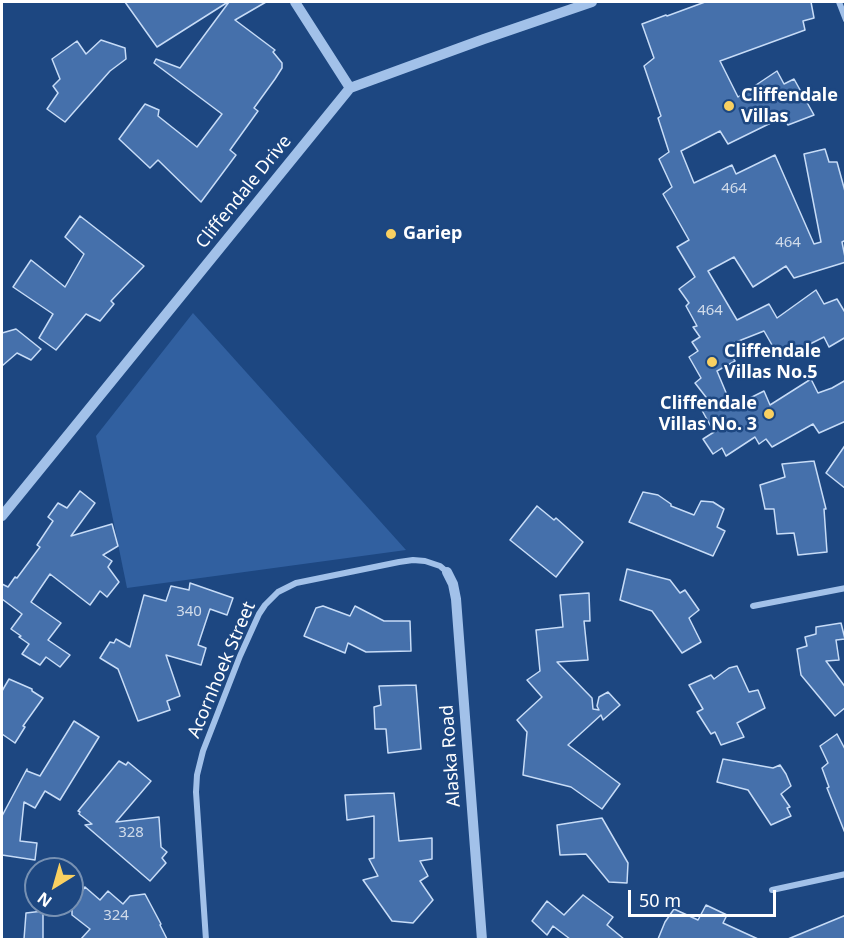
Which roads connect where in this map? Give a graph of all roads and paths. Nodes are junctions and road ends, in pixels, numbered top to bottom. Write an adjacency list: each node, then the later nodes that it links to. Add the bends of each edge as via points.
1 (295, 2): 5 (street)
2 (592, 2): 5 (street)
3 (839, 2): 4 (street)
4 (846, 20)
5 (350, 88): 6 (street, Cliffendale Drive)
6 (2, 516)
7 (447, 572): 12 (street, Acornhoek Street, via 425,561 381,565 296,584 278,592 265,605 240,656 197,775); 13 (street, Alaska Road, via 456,599)
8 (846, 588): 9 (street)
9 (753, 606)
10 (846, 874): 11 (street)
11 (772, 890)
12 (206, 939)
13 (482, 939)

